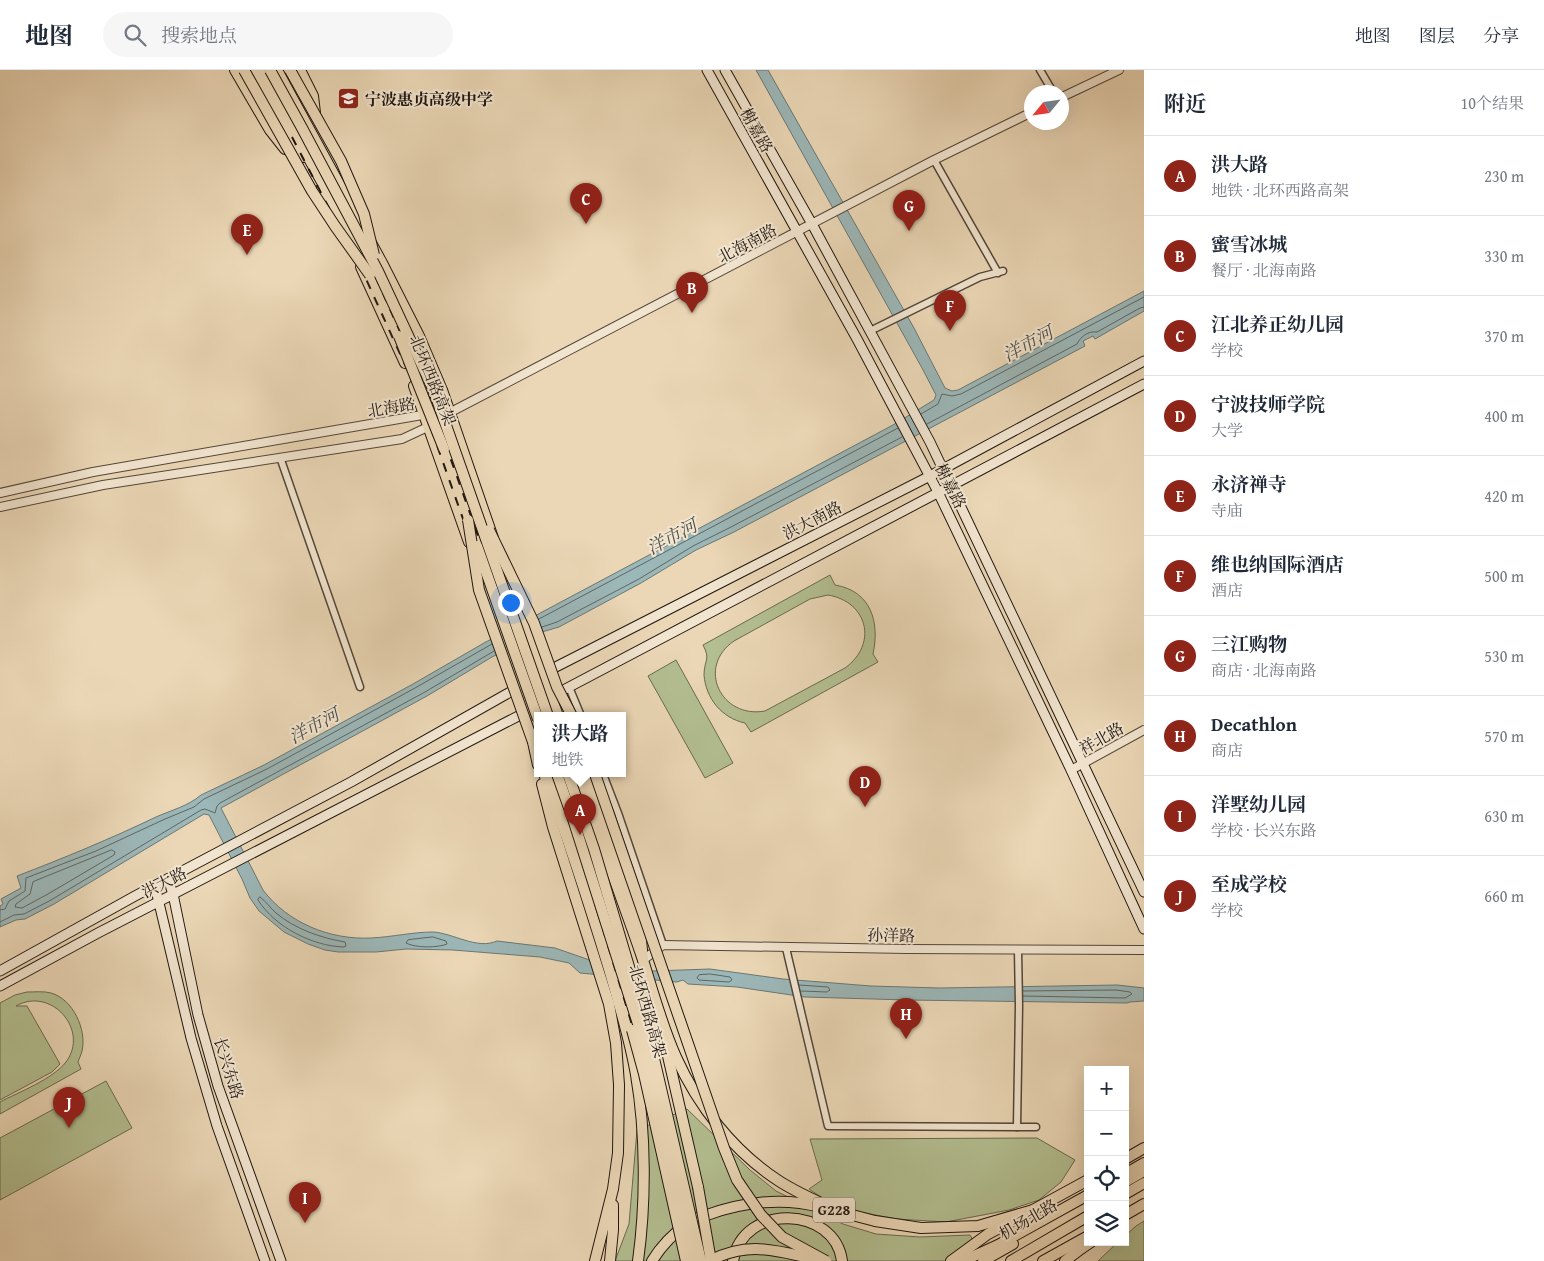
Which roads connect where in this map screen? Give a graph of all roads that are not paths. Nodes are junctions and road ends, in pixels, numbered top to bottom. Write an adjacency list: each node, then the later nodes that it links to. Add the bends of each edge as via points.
1 (235, 70): 14 (main road); 19 (main road, bridge, via 270,130)
2 (244, 70): 19 (main road, bridge)
3 (251, 70): 14 (main road)
4 (259, 70): 22 (main road, 北环西路高架, bridge)
5 (270, 70): 22 (main road, 北环西路高架, bridge)
6 (277, 70): 17 (main road)
7 (290, 70): 22 (main road, bridge, via 341,161 364,214)
8 (300, 70): 17 (main road, via 312,96 316,120)
9 (707, 70): 21 (main road, 榭嘉路)
10 (725, 70): 20 (main road, 榭嘉路)
11 (1040, 70): 13 (street)
12 (1119, 70): 15 (street)
13 (1049, 85)
14 (261, 87): 27 (main road, via 363,271 410,373)
15 (1069, 94)
16 (1024, 116): 18 (street, 北海南路)
17 (314, 137): 26 (main road, via 419,336)
18 (934, 160): 20 (street, 北海南路); 23 (street, via 1000,272 980,277)
19 (299, 167): 22 (main road, bridge, via 335,226)
20 (815, 223): 21 (street, 北海南路); 23 (main road, 榭嘉路)
21 (797, 232): 26 (street, 北海南路); 31 (main road, 榭嘉路)
22 (374, 273): 35 (main road, 北环西路高架, bridge, via 434,391); 37 (main road, 北环西路高架, bridge, via 415,373)
23 (873, 329): 30 (main road, 榭嘉路)
24 (1144, 361): 30 (main road, 洪大南路)
25 (1144, 384): 32 (main road)
26 (449, 412): 27 (street, 北海路); 28 (street, 北海路); 38 (main road)
27 (424, 415): 28 (main road); 34 (street, 北海路, via 100,471)
28 (429, 427): 36 (street, 北海路, via 402,439 103,485); 39 (main road)
29 (281, 460): 40 (street)
30 (943, 468): 31 (main road, 洪大南路); 32 (main road, 榭嘉路)
31 (930, 476): 33 (main road, 榭嘉路); 38 (main road, 洪大南路)
32 (952, 485): 33 (main road); 55 (main road, 榭嘉路)
33 (938, 492): 42 (main road); 56 (main road, 榭嘉路)
34 (0, 493)
35 (471, 495): 41 (main road, bridge, via 534,623); 47 (main road, 北环西路高架, bridge)
36 (0, 507)
37 (468, 520): 46 (main road, 北环西路高架, bridge); 54 (main road, bridge, via 479,590)
38 (542, 674): 39 (main road, 洪大南路); 43 (main road)
39 (520, 686): 44 (main road, 洪大南路); 45 (main road)
40 (360, 687)
41 (557, 687): 49 (main road, bridge); 50 (main road, bridge)
42 (569, 688): 43 (main road); 51 (street)
43 (551, 697): 45 (main road); 48 (main road)
44 (492, 703): 66 (main road, 洪大路)
45 (529, 710): 53 (main road); 69 (main road, 洪大路)
46 (536, 712)
47 (547, 712)
48 (557, 712)
49 (566, 712)
50 (570, 712)
51 (578, 712)
52 (1144, 730): 55 (street, 祥北路)
53 (534, 732)
54 (534, 734)
55 (1083, 763): 56 (street, 祥北路); 68 (main road, 榭嘉路)
56 (1071, 770): 71 (main road, 榭嘉路)
57 (541, 777): 90 (main road, via 553,827 609,1004 616,1043 618,1153)
58 (545, 777): 108 (main road, via 606,959 636,1075 642,1145)
59 (553, 777): 110 (main road, bridge, via 600,920 644,1074)
60 (558, 777): 111 (main road, 北环西路高架, bridge, via 639,1027)
61 (569, 777): 112 (main road, 北环西路高架, bridge, via 646,1024)
62 (578, 777): 76 (main road)
63 (587, 777): 76 (main road, via 626,889 641,940)
64 (596, 777): 116 (main road, bridge, via 737,1180 761,1215 782,1236)
65 (604, 777): 72 (street)
66 (168, 879): 67 (main road, 洪大路); 69 (main road, 长兴东路)
67 (155, 886): 70 (main road, 长兴东路); 77 (main road, 洪大路)
68 (1144, 892)
69 (173, 894): 70 (main road, 洪大路); 105 (main road, 长兴东路, via 198,1015 218,1086)
70 (159, 901): 78 (main road, 洪大路); 104 (main road, 长兴东路, via 198,1064)
71 (1144, 929)
72 (663, 945): 73 (street, 孙洋路); 76 (street)
73 (786, 948): 74 (street, 孙洋路); 80 (street, via 828,1126)
74 (1018, 950): 75 (street, 孙洋路); 80 (street)
75 (1144, 950)
76 (643, 960): 79 (main road)
77 (0, 971)
78 (0, 986)
79 (655, 1000): 97 (main road, via 687,1080 722,1132 778,1180); 113 (main road, bridge, via 698,1187)
80 (1016, 1127): 81 (street)
81 (1036, 1127)
82 (1144, 1148): 83 (main road)
83 (1129, 1157)
84 (1144, 1163): 85 (main road)
85 (1129, 1172)
86 (1144, 1172): 87 (main road)
87 (1129, 1180)
88 (1084, 1182): 95 (main road, 机场北路 / G228)
89 (1144, 1184): 91 (main road)
90 (613, 1189): 106 (main road); 107 (main road)
91 (1129, 1192)
92 (1084, 1197): 119 (main road)
93 (1084, 1204): 120 (main road, 机场北路)
94 (1144, 1204): 98 (main road)
95 (1033, 1210): 97 (main road, G228, via 978,1226 921,1228); 118 (main road, via 988,1234)
96 (1144, 1210): 100 (main road)
97 (843, 1213): 109 (main road, G228, via 772,1201 732,1207 690,1221 660,1248)
98 (1129, 1213)
99 (1084, 1218): 121 (main road, 机场北路)
100 (1129, 1218)
101 (1084, 1238): 122 (main road)
102 (1085, 1246): 103 (main road)
103 (1082, 1248): 123 (main road); 124 (main road)
104 (265, 1261)
105 (281, 1261)
106 (595, 1261)
107 (610, 1261)
108 (638, 1261)
109 (652, 1261)
110 (686, 1261)
111 (692, 1261)
112 (701, 1261)
113 (710, 1261): 115 (main road, bridge, via 729,1252 753,1248)
114 (734, 1261): 117 (main road, bridge, via 750,1230 764,1222 794,1218 822,1229 834,1240)
115 (822, 1261)
116 (826, 1261)
117 (842, 1261)
118 (951, 1261)
119 (963, 1261)
120 (983, 1261)
121 (1011, 1261)
122 (1043, 1261)
123 (1065, 1261)
124 (1069, 1261)

